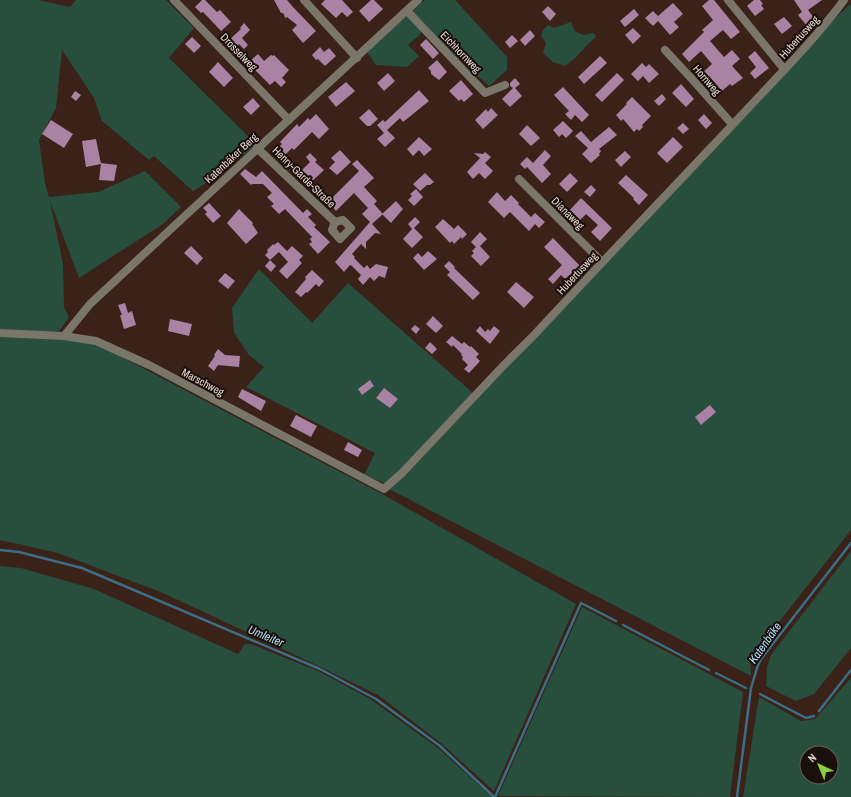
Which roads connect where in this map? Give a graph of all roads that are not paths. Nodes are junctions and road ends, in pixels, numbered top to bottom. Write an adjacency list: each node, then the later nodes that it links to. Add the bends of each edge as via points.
1 (174, 0): 11 (street, Drosselweg)
2 (304, 0): 8 (street)
3 (418, 0): 6 (street, Katenbäker Berg)
4 (728, 0): 9 (street, Hubertusweg)
5 (844, 0): 9 (street, Hubertusweg)
6 (407, 11): 8 (street, Katenbäker Berg); 10 (street, Eichhornweg, via 485,93)
7 (665, 50): 12 (street, Hornweg)
8 (357, 58): 11 (street, Katenbäker Berg)
9 (784, 69): 12 (street, Hubertusweg)
10 (505, 85)
11 (289, 120): 13 (street, Katenbäker Berg)
12 (732, 124): 16 (street, Hubertusweg)
13 (258, 148): 15 (street, Henry-Garde-Straße); 18 (street, Katenbäker Berg, via 90,304)
14 (519, 179): 16 (street, Dianaweg)
15 (335, 222)
16 (602, 262): 19 (street, Hubertusweg)
17 (0, 333): 18 (street, Marschweg)
18 (64, 336): 19 (street, Marschweg, via 96,341 149,365)
19 (384, 490)

